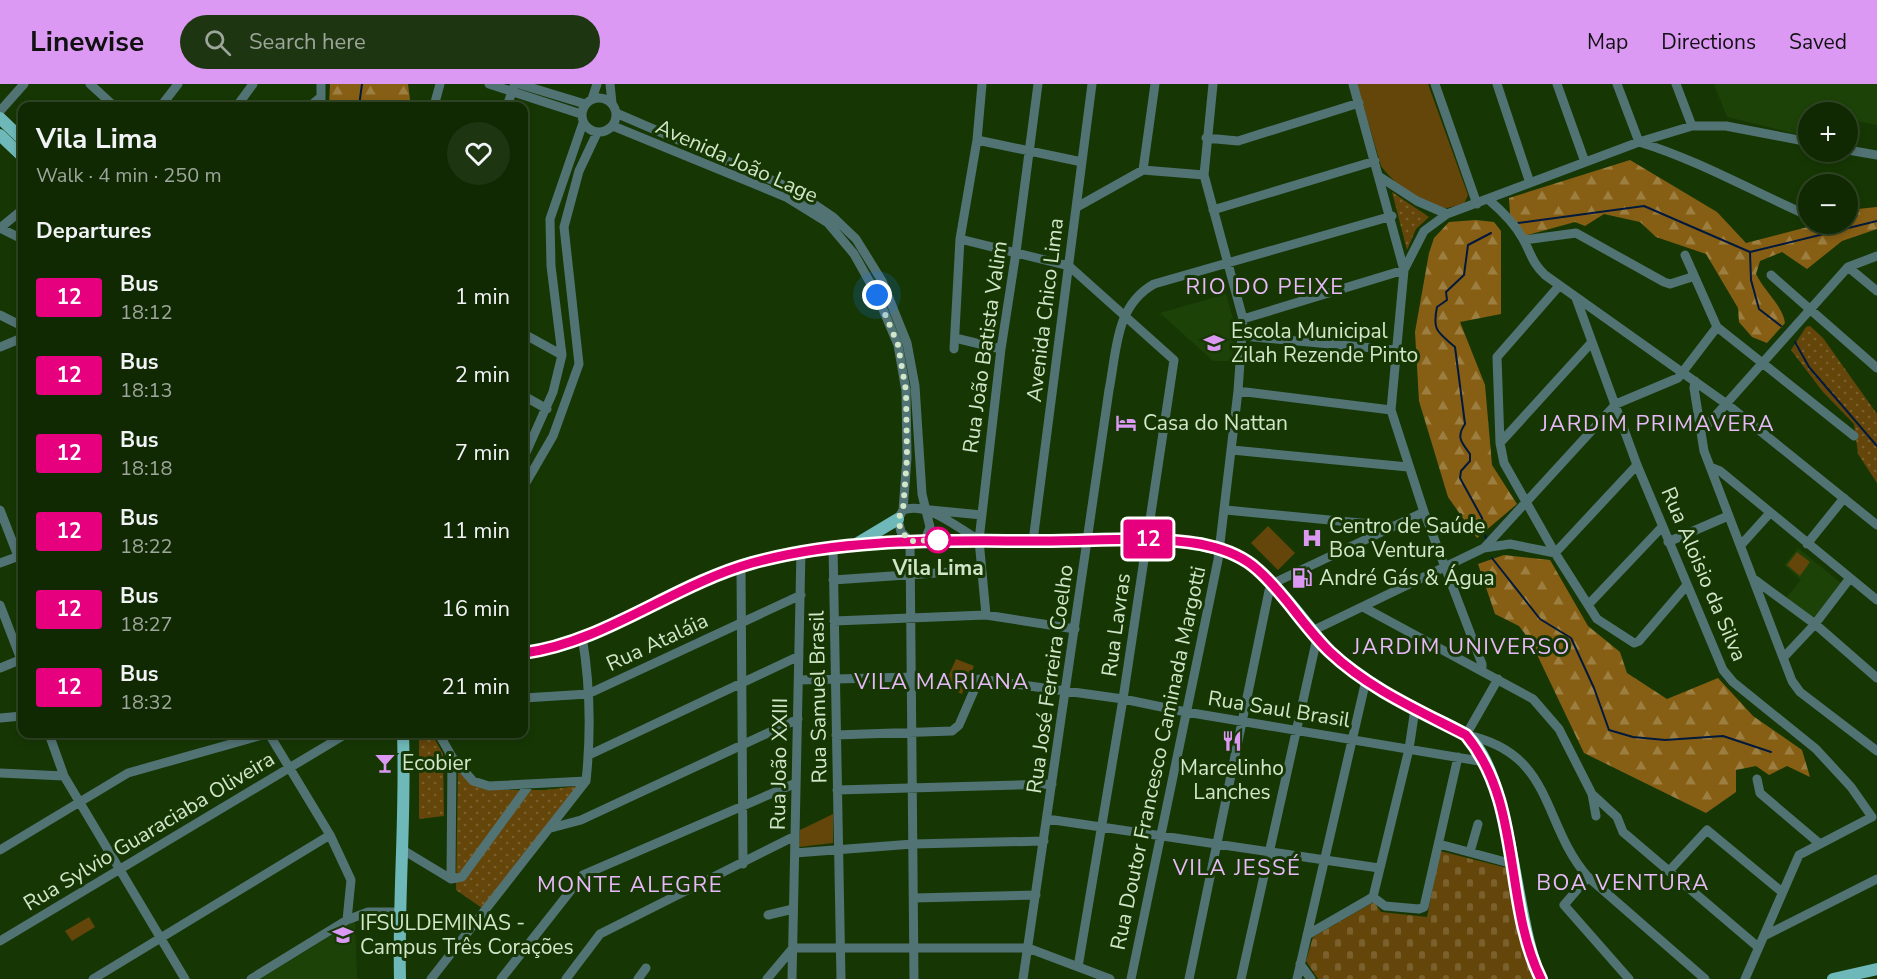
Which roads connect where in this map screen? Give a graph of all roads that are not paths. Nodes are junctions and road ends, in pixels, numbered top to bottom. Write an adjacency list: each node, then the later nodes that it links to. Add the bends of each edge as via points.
1 (24, 84): 33 (street)
2 (90, 84): 24 (street)
3 (105, 84): 24 (street)
4 (178, 84): 26 (street)
5 (253, 84): 27 (street)
6 (321, 84): 28 (street)
7 (440, 84): 29 (street)
8 (489, 84): 23 (street)
9 (519, 84): 30 (street)
10 (597, 84): 30 (street)
11 (610, 84): 31 (street)
12 (982, 84): 43 (street)
13 (1038, 84): 46 (street, Rua João Batista Valim)
14 (1092, 84): 51 (street, Avenida Chico Lima)
15 (1155, 84): 53 (street)
16 (1213, 84): 42 (street, Rua Doutor Francesco Caminada Margotti)
17 (1353, 84): 32 (street)
18 (1435, 84): 58 (street)
19 (1497, 84): 56 (street)
20 (1557, 84): 52 (street)
21 (1617, 84): 45 (street)
22 (1676, 84): 38 (street)
23 (513, 88): 36 (street)
24 (99, 93): 25 (street)
25 (109, 102)
26 (164, 102)
27 (240, 102)
28 (321, 102)
29 (435, 102)
30 (588, 102): 31 (street, via 602,98); 36 (street)
31 (612, 103): 34 (street)
32 (1359, 104): 42 (street, via 1238,141); 50 (street)
33 (0, 111)
34 (616, 113): 37 (street); 119 (street, Avenida João Lage, via 790,188 833,217 856,239 882,281 907,343 915,386 922,495)
35 (0, 118): 41 (main road)
36 (582, 119): 39 (street); 96 (street, via 550,219 551,267)
37 (613, 126): 39 (street); 122 (street, Avenida João Lage, via 786,197 828,223 854,254 898,345 906,391 907,458)
38 (1692, 126): 44 (street, via 1726,126); 45 (street)
39 (597, 133): 115 (street, via 579,171 564,227 579,364 553,436)
40 (0, 135): 47 (main road)
41 (18, 135)
42 (1206, 138): 54 (street, Rua Doutor Francesco Caminada Margotti)
43 (977, 140): 46 (street); 67 (street)
44 (1798, 140)
45 (1639, 142): 52 (street); 61 (street, via 1692,159)
46 (1030, 151): 51 (street); 69 (street, Rua João Batista Valim)
47 (18, 152)
48 (1858, 152): 49 (street)
49 (1877, 155)
50 (1375, 161): 55 (street); 60 (street)
51 (1082, 162): 59 (street, Avenida Chico Lima)
52 (1585, 162): 56 (street)
53 (1143, 170): 54 (street); 59 (street)
54 (1204, 176): 60 (street, Rua Doutor Francesco Caminada Margotti)
55 (1380, 177): 63 (street, via 1417,201); 64 (street)
56 (1530, 183): 57 (street)
57 (1489, 200): 58 (street); 68 (street)
58 (1477, 204): 63 (street)
59 (1077, 207): 73 (street, Avenida Chico Lima)
60 (1213, 210): 72 (street, Rua Doutor Francesco Caminada Margotti)
61 (1798, 211)
62 (18, 213): 65 (street)
63 (1447, 214): 75 (street, via 1424,231)
64 (1392, 216): 72 (street); 75 (street)
65 (0, 228): 66 (street)
66 (18, 237)
67 (960, 239): 69 (street, Rua Lavras); 89 (street)
68 (1524, 240): 77 (street, via 1576,233 1664,282 1670,284); 78 (street, via 1536,267)
69 (1016, 252): 73 (street, Rua Lavras); 94 (street, Rua João Batista Valim)
70 (1684, 255): 77 (street)
71 (1877, 256): 74 (street)
72 (1229, 263): 82 (street, via 1154,284 1141,291); 84 (street, Rua Doutor Francesco Caminada Margotti)
73 (1069, 266): 82 (street, Rua Lavras); 134 (street, Avenida Chico Lima)
74 (1848, 267): 79 (street); 81 (street)
75 (1404, 270): 84 (street); 95 (street)
76 (1771, 275): 81 (street)
77 (1692, 277): 86 (street)
78 (1559, 286): 80 (street); 109 (street, via 1497,357)
79 (1877, 291)
80 (1576, 297): 91 (street, Rua Aloisio da Silva); 99 (street)
81 (1810, 309): 97 (street); 98 (street)
82 (1124, 314): 129 (street, Rua Lavras, via 1174,360); 132 (street, Rua José Ferreira Coelho, via 1109,390)
83 (0, 315): 85 (street)
84 (1243, 318): 88 (street, Rua Doutor Francesco Caminada Margotti)
85 (18, 324)
86 (1716, 327): 97 (street); 99 (street)
87 (528, 336): 96 (street)
88 (1243, 336): 95 (street); 101 (street, Rua Doutor Francesco Caminada Margotti)
89 (955, 338): 93 (street); 94 (street)
90 (18, 340): 92 (street)
91 (1592, 342): 103 (street, Rua Aloisio da Silva); 109 (street)
92 (0, 347)
93 (954, 349)
94 (1001, 349): 124 (street, Rua João Batista Valim)
95 (1395, 350): 106 (street)
96 (562, 355): 105 (street)
97 (1762, 364): 104 (street); 108 (street)
98 (1877, 368)
99 (1683, 372): 100 (street); 103 (street, via 1672,381)
100 (1695, 381): 104 (street); 107 (street)
101 (1238, 391): 106 (street); 111 (street, Rua Doutor Francesco Caminada Margotti)
102 (528, 398): 105 (street)
103 (1616, 404): 112 (street, Rua Aloisio da Silva); 117 (street)
104 (1728, 405): 107 (street); 116 (street)
105 (547, 409): 110 (street)
106 (1391, 410): 114 (street)
107 (1701, 432): 113 (street)
108 (1854, 436)
109 (1500, 443): 117 (street, via 1504,463)
110 (528, 449)
111 (1232, 450): 114 (street); 120 (street, Rua Doutor Francesco Caminada Margotti)
112 (1637, 465): 128 (street, Rua Aloisio da Silva); 144 (street)
113 (1710, 466): 123 (street); 125 (street)
114 (1408, 467): 121 (street)
115 (528, 479)
116 (1844, 498): 126 (street); 137 (street)
117 (1527, 502): 140 (street); 144 (street)
118 (0, 510): 142 (street)
119 (927, 510): 122 (street, via 914,506); 124 (street); 130 (street, Avenida João Lage, via 930,527); 131 (street)
120 (1226, 510): 127 (street); 141 (street, Rua Doutor Francesco Caminada Margotti)
121 (1424, 512): 127 (street); 148 (street)
122 (901, 514): 133 (street, via 901,531); 136 (main road)
123 (1769, 514): 137 (street); 139 (street)
124 (982, 515): 131 (street, Rua João Batista Valim)
125 (1728, 516): 135 (street); 139 (street)
126 (1877, 525)
127 (1391, 526): 154 (street)
128 (1662, 527): 135 (street, Rua Aloisio da Silva); 159 (street)
129 (1146, 539): 132 (main road); 141 (main road); 186 (street, Rua Lavras)
130 (926, 540): 131 (main road); 133 (main road)
131 (979, 540): 134 (main road); 149 (street, Rua João Batista Valim)
132 (1089, 540): 134 (main road); 166 (street, Rua José Ferreira Coelho)
133 (910, 541): 136 (main road); 150 (street)
134 (1033, 541)
135 (1668, 542): 155 (street, Rua Aloisio da Silva)
136 (856, 544): 138 (main road)
137 (1807, 544): 151 (street)
138 (832, 546): 143 (main road); 152 (street, Rua Samuel Brasil)
139 (1741, 546): 153 (street)
140 (1484, 548): 144 (street, via 1510,544); 148 (street)
141 (1220, 549): 154 (main road, via 1249,563); 188 (street, Rua Doutor Francesco Caminada Margotti)
142 (18, 550)
143 (801, 550): 147 (main road); 156 (street, Rua João XXIII)
144 (1555, 553): 159 (street)
145 (18, 556): 146 (street)
146 (0, 563)
147 (741, 567): 164 (street); 168 (main road)
148 (1444, 568): 160 (street); 175 (street)
149 (980, 570): 150 (street); 161 (street, Rua João Batista Valim)
150 (910, 576): 152 (street); 162 (street)
151 (1850, 578): 157 (street); 165 (street)
152 (833, 580): 163 (street, Rua Samuel Brasil)
153 (1755, 580): 165 (street); 172 (street)
154 (1272, 584): 167 (main road); 192 (street)
155 (1687, 585): 159 (street, via 1634,643 1597,619); 236 (street, Rua Aloisio da Silva, via 1733,682 1816,749 1872,817)
156 (801, 595): 164 (street, Rua Ataláia); 171 (street, Rua João XXIII)
157 (1877, 600)
158 (0, 605): 169 (street)
159 (1588, 605)
160 (1363, 607): 167 (street); 175 (street)
161 (986, 615): 162 (street); 166 (street)
162 (910, 618): 163 (street); 176 (street)
163 (834, 621): 178 (street, Rua Samuel Brasil)
164 (741, 622): 182 (street); 184 (street, Rua Ataláia)
165 (1815, 624): 172 (street); 177 (street)
166 (1075, 629): 183 (street, Rua José Ferreira Coelho)
167 (1314, 634): 181 (main road); 193 (street)
168 (582, 636): 170 (main road); 184 (street)
169 (18, 651)
170 (528, 652)
171 (799, 656): 180 (street, Rua João XXIII); 182 (street)
172 (1784, 657): 206 (street, via 1795,687)
173 (18, 662): 174 (street)
174 (0, 668)
175 (1482, 671): 179 (street)
176 (911, 677): 178 (street); 194 (street)
177 (1877, 678)
178 (835, 679): 180 (street); 195 (street, Rua Samuel Brasil)
179 (1498, 679): 196 (street); 221 (street, via 1533,699 1549,714)
180 (798, 680): 191 (street, Rua João XXIII)
181 (1366, 680): 187 (main road); 203 (street)
182 (741, 683): 204 (street); 207 (street)
183 (1066, 692): 186 (street, Rua Saul Brasil); 194 (street, Rua Saul Brasil, via 979,679 959,725 952,731); 217 (street, Rua José Ferreira Coelho)
184 (588, 694): 185 (street, Rua Ataláia); 207 (street)
185 (528, 698)
186 (1123, 699): 188 (street, Rua Saul Brasil); 227 (street, Rua Lavras)
187 (1415, 709): 196 (main road); 205 (street)
188 (1186, 712): 192 (street, Rua Saul Brasil); 231 (street, Rua Doutor Francesco Caminada Margotti)
189 (18, 716): 190 (street)
190 (0, 718)
191 (798, 719): 204 (street); 216 (street, Rua João XXIII)
192 (1242, 722): 193 (street, Rua Saul Brasil); 233 (street)
193 (1297, 730): 203 (street, Rua Saul Brasil); 240 (street)
194 (912, 733): 195 (street); 219 (street)
195 (836, 735): 220 (street, Rua Samuel Brasil)
196 (1466, 735): 210 (main road); 249 (street, via 1508,751 1537,779 1573,861)
197 (50, 738): 213 (street)
198 (254, 738): 222 (street, via 128,774)
199 (270, 738): 211 (street)
200 (339, 738): 211 (street, Rua Sylvio Guaraciaba Oliveira)
201 (403, 738): 239 (main road)
202 (441, 738): 208 (street)
203 (1350, 739): 205 (street, Rua Saul Brasil); 243 (street)
204 (742, 745): 223 (street); 228 (street, via 581,820)
205 (1409, 749): 209 (street, Rua Saul Brasil); 246 (street)
206 (1877, 751)
207 (589, 755): 215 (street)
208 (452, 757): 218 (street, via 473,781 489,786); 250 (street)
209 (1458, 757): 210 (street, Rua Saul Brasil); 235 (street)
210 (1485, 762): 245 (main road, via 1497,788)
211 (289, 768): 229 (street); 247 (street, Rua Sylvio Guaraciaba Oliveira)
212 (0, 773): 213 (street)
213 (64, 776): 222 (street)
214 (1758, 779): 236 (street, via 1760,793)
215 (586, 781): 218 (street); 228 (street)
216 (796, 783): 223 (street); 230 (street, Rua João XXIII)
217 (1052, 784): 219 (street); 225 (street, Rua José Ferreira Coelho)
218 (529, 785): 250 (street, via 462,877)
219 (912, 788): 220 (street); 234 (street)
220 (837, 790): 237 (street, Rua Samuel Brasil)
221 (1592, 794): 224 (street); 248 (street, via 1617,817 1623,832)
222 (79, 803): 238 (street); 247 (street)
223 (742, 807): 244 (street); 278 (street, via 583,875)
224 (1596, 816)
225 (1047, 819): 227 (street); 232 (street, Rua José Ferreira Coelho)
226 (1478, 824): 241 (street)
227 (1100, 827): 231 (street); 270 (street, Rua Lavras)
228 (550, 828): 273 (street)
229 (330, 835): 259 (street, via 351,880); 262 (street)
230 (795, 836): 242 (street, Rua João XXIII); 244 (street)
231 (1161, 836): 233 (street); 287 (street, Rua Doutor Francesco Caminada Margotti)
232 (1044, 841): 234 (street); 253 (street, Rua José Ferreira Coelho)
233 (1218, 843): 240 (street); 288 (street)
234 (913, 844): 237 (street); 255 (street)
235 (1439, 844): 241 (street); 254 (street, via 1424,905 1419,909 1385,906)
236 (1820, 844): 252 (street, via 1799,855)
237 (839, 848): 242 (street); 266 (street, Rua Samuel Brasil)
238 (0, 850)
239 (402, 850): 250 (street); 257 (main road)
240 (1271, 851): 243 (street); 289 (street)
241 (1470, 852): 245 (street)
242 (795, 853): 256 (street, Rua João XXIII)
243 (1322, 860): 246 (street); 260 (street)
244 (743, 864): 279 (street, via 600,934)
245 (1513, 864): 292 (main road, via 1526,936)
246 (1379, 868): 254 (street)
247 (119, 870): 262 (street); 263 (street, Rua Sylvio Guaraciaba Oliveira)
248 (1669, 871): 252 (street, via 1707,830); 264 (street)
249 (1588, 878): 293 (street, via 1564,905); 294 (street)
250 (451, 879)
251 (1877, 879): 261 (street)
252 (1782, 892): 261 (street)
253 (1036, 895): 255 (street); 268 (street, Rua José Ferreira Coelho)
254 (1372, 897): 260 (street)
255 (914, 898): 267 (street)
256 (794, 909): 258 (street); 265 (street, Rua João XXIII)
257 (400, 912): 259 (street, via 368,912); 277 (main road)
258 (768, 915)
259 (347, 921): 276 (street)
260 (1307, 935): 269 (street)
261 (1764, 936): 264 (street)
262 (160, 938): 274 (street); 275 (street)
263 (0, 941)
264 (1758, 946): 295 (street)
265 (793, 948): 266 (street); 281 (street); 282 (street, Rua João XXIII)
266 (840, 948): 267 (street); 283 (street, Rua Samuel Brasil)
267 (914, 948): 268 (street); 284 (street)
268 (1028, 948): 270 (street); 285 (street, Rua José Ferreira Coelho)
269 (1300, 964): 290 (street); 291 (street)
270 (1078, 967): 286 (street)
271 (646, 968): 280 (street)
272 (1875, 968): 296 (main road)
273 (435, 978)
274 (93, 979)
275 (185, 979)
276 (251, 979)
277 (400, 979)
278 (501, 979)
279 (566, 979)
280 (638, 979)
281 (767, 979)
282 (792, 979)
283 (841, 979)
284 (914, 979)
285 (1023, 979)
286 (1110, 979)
287 (1131, 979)
288 (1189, 979)
289 (1241, 979)
290 (1297, 979)
291 (1311, 979)
292 (1541, 979)
293 (1629, 979)
294 (1705, 979)
295 (1744, 979)
296 (1833, 979)

